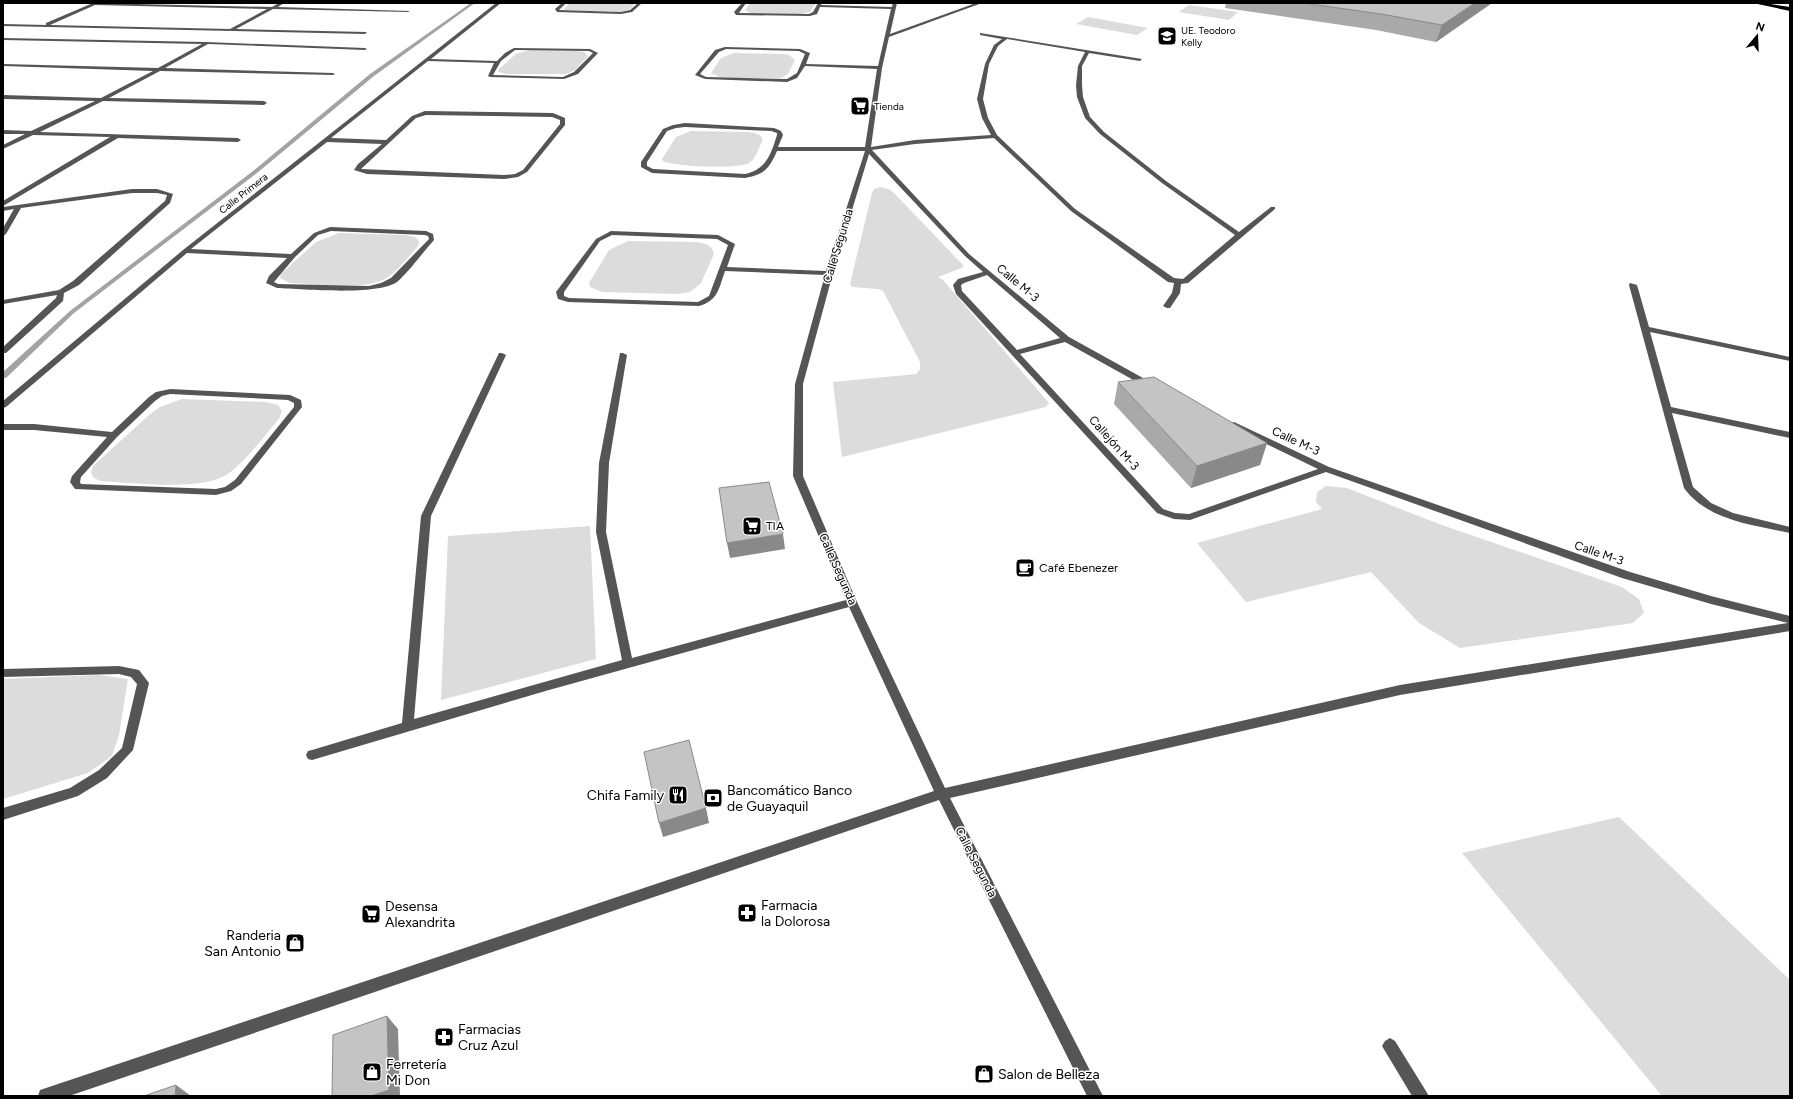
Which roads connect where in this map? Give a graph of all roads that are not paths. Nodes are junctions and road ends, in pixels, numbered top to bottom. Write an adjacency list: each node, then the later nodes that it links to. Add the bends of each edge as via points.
1 (96, 3): 11 (street); 15 (street)
2 (282, 3): 11 (street)
3 (499, 3): 29 (street, Calle Primera)
4 (564, 3): 5 (street, via 558,11 621,13 631,11)
5 (640, 3)
6 (744, 3): 9 (street, via 736,12 738,14 810,15 815,13)
7 (980, 3): 21 (street)
8 (1755, 3): 12 (highway)
9 (820, 5): 10 (street)
10 (895, 6): 21 (street, Calle Segunda)
11 (272, 8): 13 (street); 16 (street)
12 (1790, 8)
13 (408, 11)
14 (3, 25): 15 (street)
15 (44, 26): 16 (street); 17 (street)
16 (231, 30): 18 (street); 26 (street)
17 (31, 31)
18 (365, 33)
19 (25, 34): 24 (street)
20 (982, 34): 23 (street)
21 (886, 37): 34 (street, Calle Segunda)
22 (3, 38): 24 (street)
23 (1006, 38): 28 (street); 43 (street, via 996,45 987,64 980,98 985,118)
24 (12, 39): 25 (street); 26 (street)
25 (3, 42)
26 (206, 43): 27 (street); 35 (street)
27 (365, 50)
28 (1087, 52): 30 (street); 55 (street, via 1080,66 1079,85 1087,117 1102,133 1164,182)
29 (426, 60): 31 (street); 45 (street, Calle Primera)
30 (1140, 60)
31 (499, 62): 31 (street, via 510,51 521,49 590,50 596,53 576,73 564,78 490,76)
32 (3, 65): 35 (street)
33 (804, 65): 33 (street, via 795,78 787,81 705,78 697,75 717,51 725,48 800,50 808,53); 34 (street)
34 (880, 68): 49 (street, Calle Segunda)
35 (158, 70): 36 (street); 38 (street)
36 (333, 74)
37 (3, 97): 38 (street)
38 (101, 100): 39 (street); 41 (street)
39 (264, 103)
40 (3, 132): 41 (street)
41 (30, 133): 42 (street); 47 (street)
42 (118, 135): 44 (street); 50 (street)
43 (995, 136): 49 (street, via 915,142); 61 (street, via 1073,210 1171,280)
44 (238, 140)
45 (326, 140): 46 (street); 56 (street, Calle Primera)
46 (387, 142): 46 (street, via 360,164 357,170 516,176 525,171 562,124 563,118 553,115 425,113 414,117)
47 (3, 146)
48 (776, 149): 48 (street, via 780,135 772,129 674,126 665,130 644,162 644,167 652,171 745,176 762,170); 49 (street)
49 (868, 149): 59 (street, Calle Segunda); 60 (street, Calle M-3, via 967,256)
50 (3, 204)
51 (19, 207): 53 (street); 54 (street); 63 (street, via 132,192 157,191 170,194 168,202 76,283)
52 (1273, 208): 55 (street)
53 (3, 209)
54 (3, 234)
55 (1239, 235): 61 (street, via 1185,281)
56 (185, 251): 57 (street); 74 (street, Calle Primera)
57 (293, 256): 57 (street, via 316,234 330,229 426,233 431,235 432,239 394,280 369,288 277,286 270,283)
58 (723, 269): 58 (street, via 732,244 718,237 611,233 598,240 560,292 561,297 568,300 699,304 712,296); 59 (street)
59 (829, 273): 82 (street, Calle Segunda, via 799,384 798,476)
60 (988, 273): 67 (street, Calle M-3); 69 (street, Callejón M-3, via 961,281 958,285 959,292)
61 (1178, 282): 65 (street, via 1176,293)
62 (1633, 285): 66 (street)
63 (61, 292): 64 (street); 68 (street, via 60,299)
64 (3, 302)
65 (1167, 306)
66 (1645, 329): 72 (street); 75 (street)
67 (1066, 339): 69 (street); 73 (street, Calle M-3)
68 (3, 351)
69 (1015, 353): 80 (street, Callejón M-3, via 1160,511 1174,516 1190,517)
70 (502, 355): 87 (street, via 426,516)
71 (623, 356): 85 (street, via 604,463 601,532)
72 (1790, 359)
73 (1160, 390)
74 (3, 405)
75 (1667, 409): 79 (street); 81 (street, via 1689,488 1708,505 1730,516)
76 (1225, 421): 80 (street, Calle M-3)
77 (3, 427): 78 (street, via 34,427)
78 (114, 435): 78 (street, via 152,399 159,394 170,392 290,398 298,402 298,407 238,482 228,489 216,492 78,487 75,482 76,476)
79 (1790, 435)
80 (1326, 469): 83 (street, Calle M-3, via 1626,575)
81 (1790, 530)
82 (852, 602): 85 (street); 89 (street, Calle Segunda)
83 (1790, 620)
84 (1790, 627): 89 (street, via 1400,690)
85 (628, 663): 87 (street)
86 (3, 673): 90 (street, via 119,670 135,673 143,683 127,750 103,774 74,792)
87 (408, 726): 88 (street)
88 (312, 755)
89 (942, 794): 92 (street); 93 (street, Calle Segunda)
90 (3, 814)
91 (1390, 1046): 94 (street)
92 (46, 1096)
93 (1095, 1096)
94 (1421, 1096)

